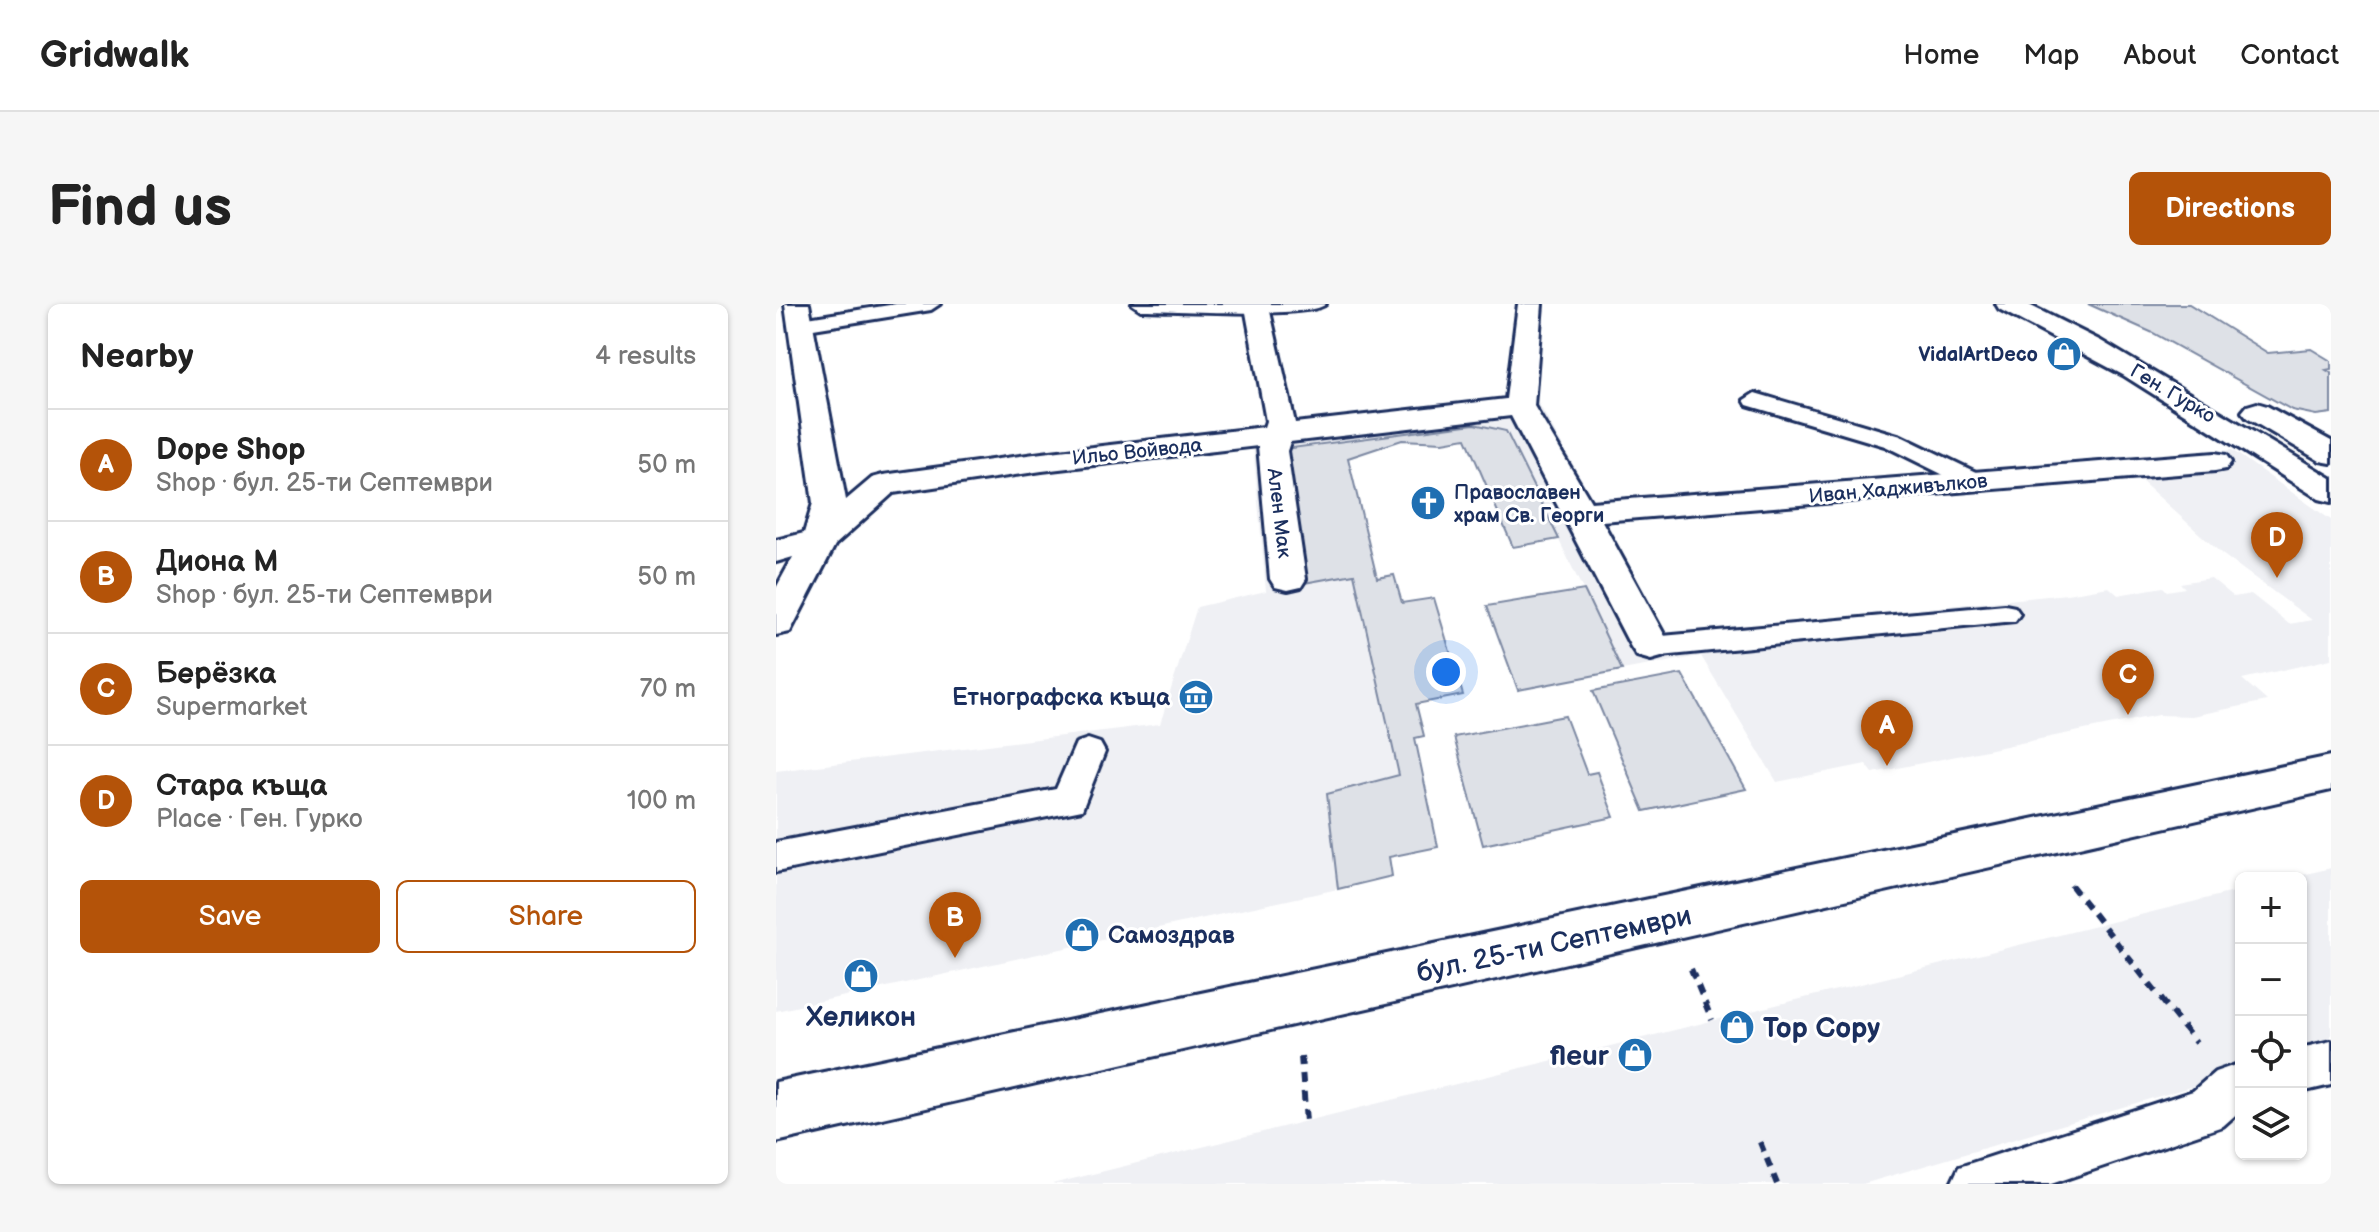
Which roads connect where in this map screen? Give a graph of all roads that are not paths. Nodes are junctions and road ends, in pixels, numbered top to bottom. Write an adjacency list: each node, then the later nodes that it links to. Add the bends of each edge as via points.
1 (931, 304): 8 (lane)
2 (1141, 304): 7 (lane)
3 (1317, 304): 7 (lane)
4 (1530, 304): 10 (street)
5 (2008, 304): 15 (street, Ген. Гурко, via 2183,397)
6 (2053, 304): 12 (street, Ген. Гурко)
7 (1257, 307): 11 (street, Ален Мак, via 1281,421)
8 (799, 315): 17 (street, via 830,503)
9 (1755, 400): 14 (lane, via 1893,441)
10 (1520, 406): 11 (street, Ильо Войвода); 16 (street)
11 (1275, 436): 17 (street, Ильо Войвода, via 883,485); 19 (street, Ален Мак, via 1272,451)
12 (2331, 454)
13 (2215, 462): 14 (street, Иван Хадживълков)
14 (1975, 481): 16 (street, Иван Хадживълков)
15 (2331, 492)
16 (1581, 513): 22 (street)
17 (820, 540): 18 (street, Ильо Войвода); 21 (street)
18 (776, 551)
19 (1288, 579)
20 (2005, 614): 22 (lane)
21 (776, 623)
22 (1651, 647)
23 (1088, 752): 25 (lane, via 1069,800)
24 (2331, 773): 29 (street, бул. 25-ти Септември)
25 (776, 857)
26 (2331, 1063): 27 (lane)
27 (2307, 1069)
28 (2235, 1088): 30 (lane, via 2207,1110)
29 (776, 1112)
30 (1976, 1184)

